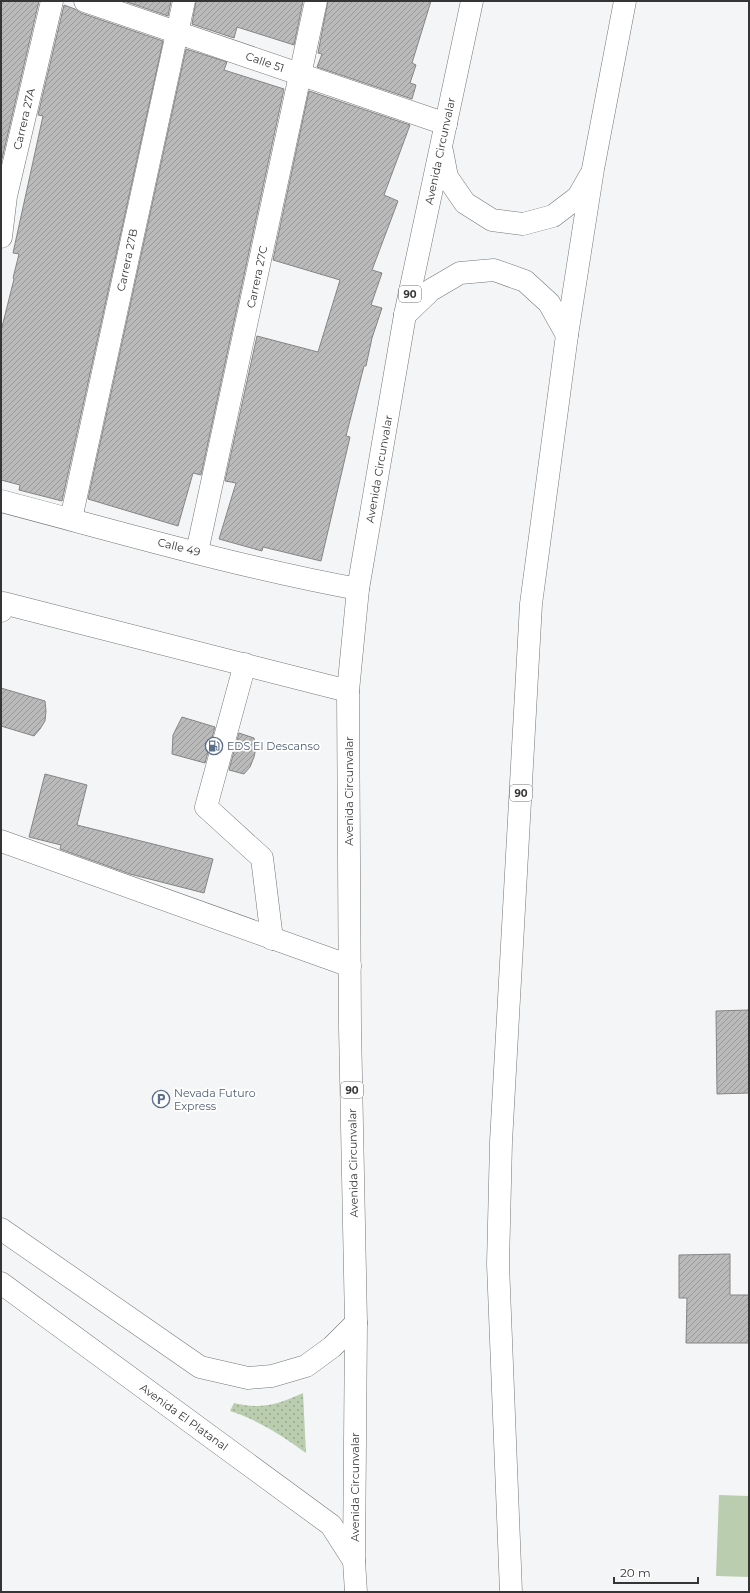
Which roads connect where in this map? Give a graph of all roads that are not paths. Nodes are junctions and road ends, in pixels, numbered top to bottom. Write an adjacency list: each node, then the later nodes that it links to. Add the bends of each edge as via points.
1 (52, 1): 12 (main road, Carrera 27A, via 6,196)
2 (85, 1): 7 (main road, Calle 51)
3 (184, 1): 7 (main road, Carrera 27B)
4 (316, 1): 8 (main road, Carrera 27C)
5 (472, 1): 9 (main road, Avenida Circunvalar / 90)
6 (625, 1): 11 (main road, 90)
7 (177, 32): 8 (main road, Calle 51); 16 (main road, Carrera 27B)
8 (300, 74): 9 (main road, Calle 51); 17 (main road, Carrera 27C)
9 (446, 124): 10 (main road, Avenida Circunvalar / 90)
10 (441, 146): 11 (main road, via 447,177 465,203 492,220 523,224 553,216 578,197); 13 (main road, Avenida Circunvalar / 90)
11 (594, 169): 14 (main road, 90)
12 (1, 237)
13 (405, 315): 14 (main road, via 431,290 460,273 494,270 525,281 549,303); 18 (main road, Avenida Circunvalar / 90)
14 (566, 335): 30 (main road, 90, via 531,604 501,1142 498,1264)
15 (1, 501): 16 (main road, Calle 49)
16 (71, 519): 17 (main road, Calle 49)
17 (197, 552): 18 (main road, Calle 49)
18 (358, 589): 21 (main road, Avenida Circunvalar / 90)
19 (1, 611): 20 (main road, via 3,603)
20 (245, 664): 21 (main road); 23 (main road, via 206,807 262,858)
21 (348, 691): 24 (main road, Avenida Circunvalar / 90)
22 (1, 841): 23 (main road)
23 (272, 939): 24 (main road)
24 (350, 966): 27 (main road, Avenida Circunvalar / 90)
25 (1, 1229): 27 (main road, via 200,1367 248,1378 272,1376 306,1366 332,1347)
26 (1, 1283): 28 (main road, Avenida El Platanal, via 331,1524)
27 (356, 1323): 28 (main road, Avenida Circunvalar / 90)
28 (354, 1561): 29 (main road, Avenida Circunvalar / 90)
29 (356, 1592)
30 (511, 1592)

